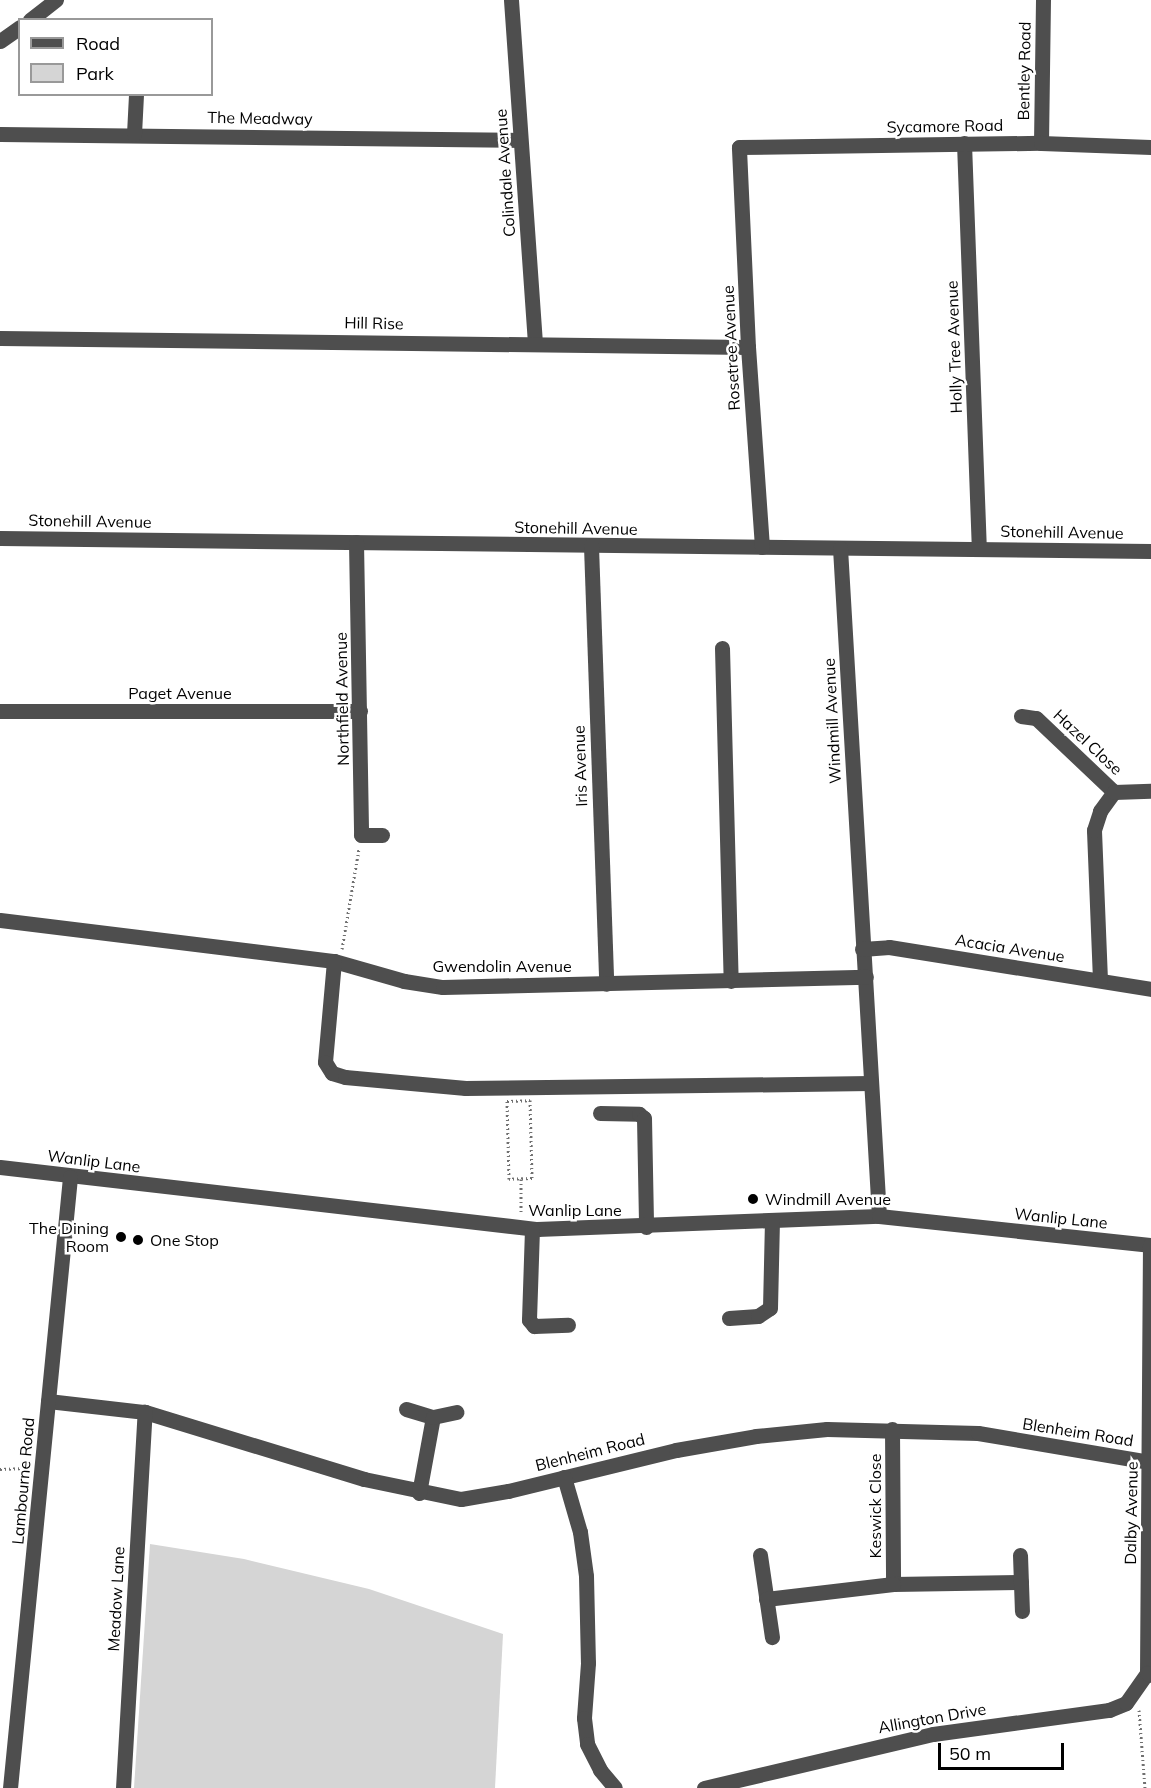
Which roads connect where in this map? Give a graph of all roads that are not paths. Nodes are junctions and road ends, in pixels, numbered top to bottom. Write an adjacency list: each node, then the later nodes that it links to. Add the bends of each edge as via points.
1 (56, 0): 4 (street)
2 (511, 0): 10 (street, Colindale Avenue)
3 (1043, 0): 12 (street, Bentley Road)
4 (33, 18)
5 (18, 28): 6 (street)
6 (0, 41)
7 (136, 96): 9 (street)
8 (0, 134): 9 (street, The Meadway)
9 (134, 134): 10 (street, The Meadway)
10 (520, 140): 16 (street, Colindale Avenue)
11 (964, 143): 12 (street, Sycamore Road); 13 (street, Sycamore Road); 23 (street, Holly Tree Avenue)
12 (1041, 143): 14 (street, Sycamore Road)
13 (739, 147): 17 (street, Rosetree Avenue)
14 (1151, 147)
15 (0, 338): 16 (street, Hill Rise)
16 (535, 343): 17 (street, Hill Rise)
17 (748, 347): 21 (street, Rosetree Avenue)
18 (0, 538): 19 (street, Stonehill Avenue)
19 (356, 542): 20 (street, Stonehill Avenue); 27 (street, Northfield Avenue)
20 (591, 546): 21 (street, Stonehill Avenue); 38 (street, Iris Avenue)
21 (762, 547): 22 (street, Stonehill Avenue)
22 (840, 548): 23 (street, Stonehill Avenue); 33 (street, Windmill Avenue)
23 (979, 549): 24 (street, Stonehill Avenue)
24 (1151, 551)
25 (722, 648): 37 (street)
26 (0, 711): 27 (street, Paget Avenue)
27 (360, 711): 31 (street, Northfield Avenue, via 361,835)
28 (1036, 717): 30 (street, Hazel Close)
29 (1151, 791): 30 (street)
30 (1114, 792): 36 (street, via 1100,811 1094,830)
31 (382, 835)
32 (0, 920): 34 (street, Gwendolin Avenue)
33 (862, 949): 35 (street, Windmill Avenue); 36 (street, Acacia Avenue, via 889,947)
34 (337, 962): 38 (street, Gwendolin Avenue, via 443,987); 40 (street, via 325,1062 332,1073 345,1077 465,1088)
35 (866, 977): 37 (street, Gwendolin Avenue); 40 (street, Windmill Avenue)
36 (1100, 980): 39 (street, Acacia Avenue)
37 (731, 981): 38 (street, Gwendolin Avenue)
38 (606, 984)
39 (1151, 989)
40 (871, 1083): 44 (street, Windmill Avenue)
41 (600, 1113): 46 (street, via 639,1114 644,1118)
42 (0, 1167): 43 (street, Wanlip Lane)
43 (70, 1177): 47 (street, Wanlip Lane); 51 (street, Lambourne Road)
44 (879, 1216): 45 (street, Wanlip Lane); 48 (street, Wanlip Lane)
45 (772, 1220): 46 (street, Wanlip Lane); 49 (street, via 770,1308 758,1316)
46 (646, 1227): 47 (street, Wanlip Lane)
47 (527, 1228): 50 (street, via 529,1320 534,1326)
48 (1151, 1245): 57 (street, Dalby Avenue)
49 (729, 1318)
50 (568, 1325)
51 (48, 1401): 53 (street, Blenheim Road); 68 (street, Lambourne Road)
52 (406, 1409): 55 (street)
53 (145, 1412): 59 (street, Blenheim Road); 69 (street, Meadow Lane)
54 (456, 1412): 55 (street)
55 (433, 1417): 59 (street)
56 (892, 1429): 57 (street, Blenheim Road, via 978,1433); 58 (street, Blenheim Road, via 756,1436); 63 (street, Keswick Close)
57 (1150, 1462): 67 (street, Dalby Avenue)
58 (564, 1477): 59 (street, Blenheim Road, via 461,1499); 70 (street, via 586,1576 587,1744)
59 (419, 1492)
60 (760, 1555): 64 (street)
61 (1020, 1555): 62 (street)
62 (1021, 1582): 63 (street); 65 (street)
63 (893, 1584): 64 (street)
64 (766, 1599): 66 (street)
65 (1022, 1611)
66 (772, 1637)
67 (1149, 1674): 71 (street, Allington Drive, via 1126,1703 1108,1710 933,1734)
68 (10, 1788)
69 (123, 1788)
70 (615, 1788)
71 (704, 1788)

